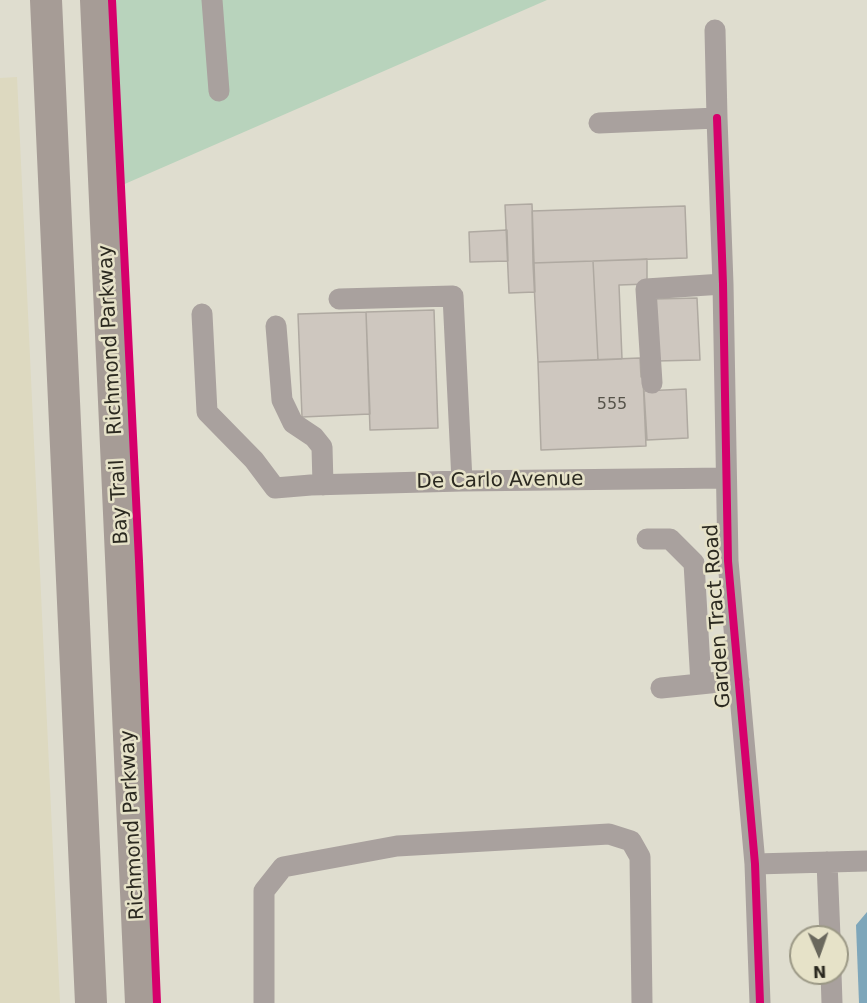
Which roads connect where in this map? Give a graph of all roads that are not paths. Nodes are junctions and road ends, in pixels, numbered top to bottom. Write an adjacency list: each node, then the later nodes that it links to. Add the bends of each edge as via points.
1 (46, 0): 27 (highway)
2 (96, 0): 28 (highway, Richmond Parkway)
3 (212, 0): 5 (street)
4 (715, 30): 6 (street, Garden Tract Road)
5 (219, 91)
6 (717, 118): 7 (street); 8 (street, Garden Tract Road)
7 (599, 123)
8 (723, 284): 12 (street, via 646,289); 13 (street, Garden Tract Road)
9 (339, 299): 14 (street, via 453,296)
10 (202, 314): 15 (street, De Carlo Avenue, via 207,412 254,460 275,488)
11 (276, 326): 15 (street, via 282,400 293,423 322,447)
12 (652, 383)
13 (726, 478): 14 (street, De Carlo Avenue); 17 (street, Garden Tract Road)
14 (462, 481): 15 (street, De Carlo Avenue)
15 (323, 485)
16 (647, 539): 18 (street, via 670,539)
17 (728, 561): 18 (street); 19 (street, Garden Tract Road)
18 (694, 563): 20 (street)
19 (739, 680): 20 (street); 24 (street, Garden Tract Road)
20 (701, 684): 21 (street)
21 (661, 688)
22 (867, 861): 23 (street)
23 (827, 862): 24 (street); 25 (street)
24 (756, 864): 31 (street, Garden Tract Road)
25 (830, 925)
26 (831, 985): 32 (street)
27 (91, 1003)
28 (141, 1003)
29 (264, 1003): 30 (street, via 264,891 283,867 397,846 609,834 631,841 640,857)
30 (642, 1003)
31 (760, 1003)
32 (832, 1003)

